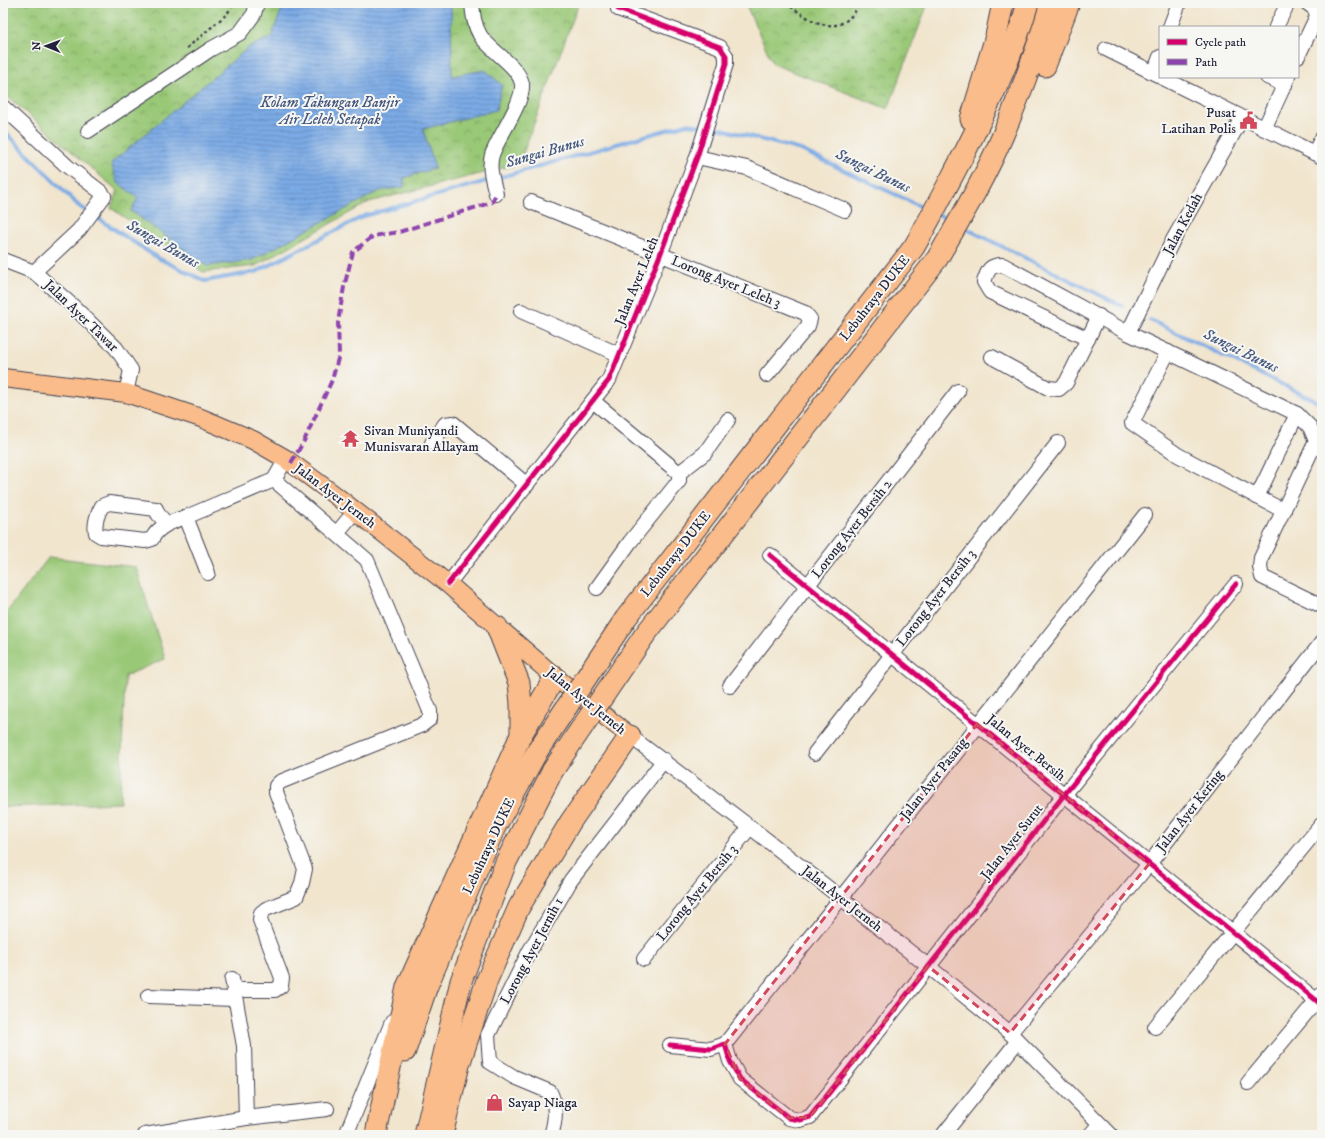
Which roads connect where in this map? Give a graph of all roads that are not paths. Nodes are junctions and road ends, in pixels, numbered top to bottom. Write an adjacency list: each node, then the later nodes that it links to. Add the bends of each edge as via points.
1 (257, 3): 22 (street, via 254,14 240,33 211,49)
2 (472, 3): 28 (street, via 473,18 481,36 516,73 522,84 520,96 492,155 490,169)
3 (1003, 3): 27 (highway, via 996,36)
4 (1028, 3): 27 (highway, Lebuhraya DUKE, via 996,90)
5 (1051, 3): 23 (highway, Lebuhraya DUKE, via 1040,40)
6 (1069, 3): 23 (highway, via 1041,76)
7 (1179, 3): 11 (street)
8 (1288, 3): 12 (street)
9 (1308, 3): 14 (street, via 1316,9 1317,16)
10 (618, 9): 26 (street, Jalan Ayer Leleh, via 720,48 726,56 726,64)
11 (1170, 26)
12 (1276, 26)
13 (1106, 49): 15 (street)
14 (1299, 54)
15 (1159, 76)
16 (1163, 78): 20 (street)
17 (1272, 78): 18 (street)
18 (1287, 81): 21 (street)
19 (3, 107): 33 (street, via 104,196 79,230)
20 (1242, 118): 21 (street); 36 (street, Jalan Kedah, via 1173,240)
21 (1264, 129): 25 (street)
22 (88, 131)
23 (1003, 136): 101 (highway, Lebuhraya DUKE, bridge, via 964,213 937,259 644,636 553,770 506,862 461,981)
24 (1322, 138): 25 (street)
25 (1318, 155)
26 (697, 157): 30 (street, via 747,168); 31 (street, Jalan Ayer Leleh)
27 (956, 168): 98 (highway, Lebuhraya DUKE, bridge, via 940,203 914,247 626,618 538,750 495,827 427,986)
28 (496, 194)
29 (531, 202): 31 (street, Lorong Ayer Leleh 3)
30 (846, 210)
31 (660, 256): 39 (street, Jalan Ayer Leleh); 41 (street, Lorong Ayer Leleh 3, via 804,313 810,319 808,326)
32 (3, 260): 33 (street, Jalan Ayer Tawar)
33 (34, 272): 44 (street, Jalan Ayer Tawar, via 116,348 131,370)
34 (521, 311): 39 (street)
35 (1099, 316): 36 (street); 37 (street); 37 (street, via 1003,265 993,265 989,268 984,282 990,292)
36 (1128, 333): 38 (street)
37 (1088, 339): 40 (street, via 1066,383 1059,389 1048,388)
38 (1168, 352): 46 (street); 54 (street, via 1132,423 1178,455)
39 (620, 355): 45 (street, Jalan Ayer Leleh, via 609,380)
40 (992, 357)
41 (767, 375)
42 (3, 378): 44 (main road, Jalan Ayer Jerneh)
43 (958, 391): 65 (street, Lorong Ayer Bersih 2)
44 (126, 393): 50 (main road, Jalan Ayer Jerneh, via 201,418 253,440)
45 (593, 401): 51 (street); 53 (street, Jalan Ayer Leleh)
46 (1297, 414): 54 (street); 56 (street, via 1310,427 1316,441)
47 (728, 420): 51 (street, via 705,453)
48 (432, 442): 53 (street, via 445,424 453,423)
49 (1058, 443): 70 (street, Lorong Ayer Bersih 3)
50 (286, 459): 52 (street); 55 (main road, Jalan Ayer Jerneh)
51 (679, 473): 66 (street, via 679,481)
52 (274, 480): 58 (street); 60 (street)
53 (527, 485): 63 (street, Jalan Ayer Leleh)
54 (1257, 497): 56 (street)
55 (355, 511): 60 (street); 63 (main road, Jalan Ayer Jerneh)
56 (1284, 511): 67 (street, via 1261,558 1262,577)
57 (1145, 515): 73 (street, Jalan Ayer Pasang)
58 (186, 517): 59 (street); 62 (street)
59 (167, 524): 59 (street, via 154,534 152,539 145,542 101,536 95,529 99,511 102,506 109,503 156,509)
60 (337, 533): 87 (street, via 367,560 430,710 430,719 422,725 280,782 276,786 305,869 296,897 261,913 260,920 282,978 281,986 275,990)
61 (770, 555): 65 (street, Jalan Ayer Bersih)
62 (208, 573)
63 (448, 584): 68 (main road, Jalan Ayer Jerneh)
64 (1236, 584): 78 (street, Jalan Ayer Surut)
65 (808, 586): 70 (street, Jalan Ayer Bersih); 72 (street, Lorong Ayer Bersih 2)
66 (597, 588)
67 (1321, 602)
68 (497, 626): 71 (main road, Jalan Ayer Jerneh); 74 (highway, via 519,683)
69 (1322, 642): 81 (street, Jalan Ayer Kering)
70 (892, 655): 73 (street, Jalan Ayer Bersih); 76 (street, Lorong Ayer Bersih 3)
71 (555, 677): 74 (highway); 75 (main road, Jalan Ayer Jerneh)
72 (730, 686)
73 (977, 724): 78 (street, Jalan Ayer Bersih); 82 (street, Jalan Ayer Pasang)
74 (521, 735): 86 (highway)
75 (630, 736): 77 (street, Jalan Ayer Jerneh); 102 (highway, via 571,821 519,907 487,980 459,1065)
76 (815, 753)
77 (664, 760): 80 (street, Jalan Ayer Jerneh); 103 (street, Lorong Ayer Jernih 1, via 571,880 533,946 488,1035 490,1062 514,1077 550,1092 555,1102 555,1123)
78 (1064, 795): 81 (street, Jalan Ayer Bersih); 85 (street, Jalan Ayer Surut)
79 (1322, 824): 83 (street)
80 (750, 827): 82 (street, Jalan Ayer Jerneh); 84 (street, Lorong Ayer Bersih 3)
81 (1149, 864): 83 (street, Jalan Ayer Bersih); 91 (street, Jalan Ayer Kering)
82 (840, 898): 85 (street, Jalan Ayer Jerneh); 92 (street, Jalan Ayer Pasang)
83 (1232, 932): 89 (street, Jalan Ayer Bersih); 90 (street)
84 (644, 959)
85 (928, 966): 91 (street, Jalan Ayer Jerneh); 92 (street, Jalan Ayer Surut, via 810,1117 800,1120 789,1118 740,1079 730,1061)
86 (407, 987): 98 (highway); 100 (street)
87 (234, 989): 88 (street); 96 (street, via 244,1046)
88 (148, 996)
89 (1320, 1000): 94 (street)
90 (1155, 1027)
91 (1013, 1037): 97 (street, Jalan Ayer Jerneh); 104 (street, Jalan Ayer Kering)
92 (725, 1044): 93 (street, via 711,1048)
93 (670, 1045)
94 (1248, 1083)
95 (327, 1109): 96 (street)
96 (246, 1118): 99 (street)
97 (1095, 1130): 105 (street, Jalan Ayer Jerneh)
98 (376, 1132)
99 (145, 1135)
100 (346, 1135)
101 (425, 1135)
102 (442, 1135)
103 (551, 1135)
104 (942, 1135)
105 (1111, 1135)

